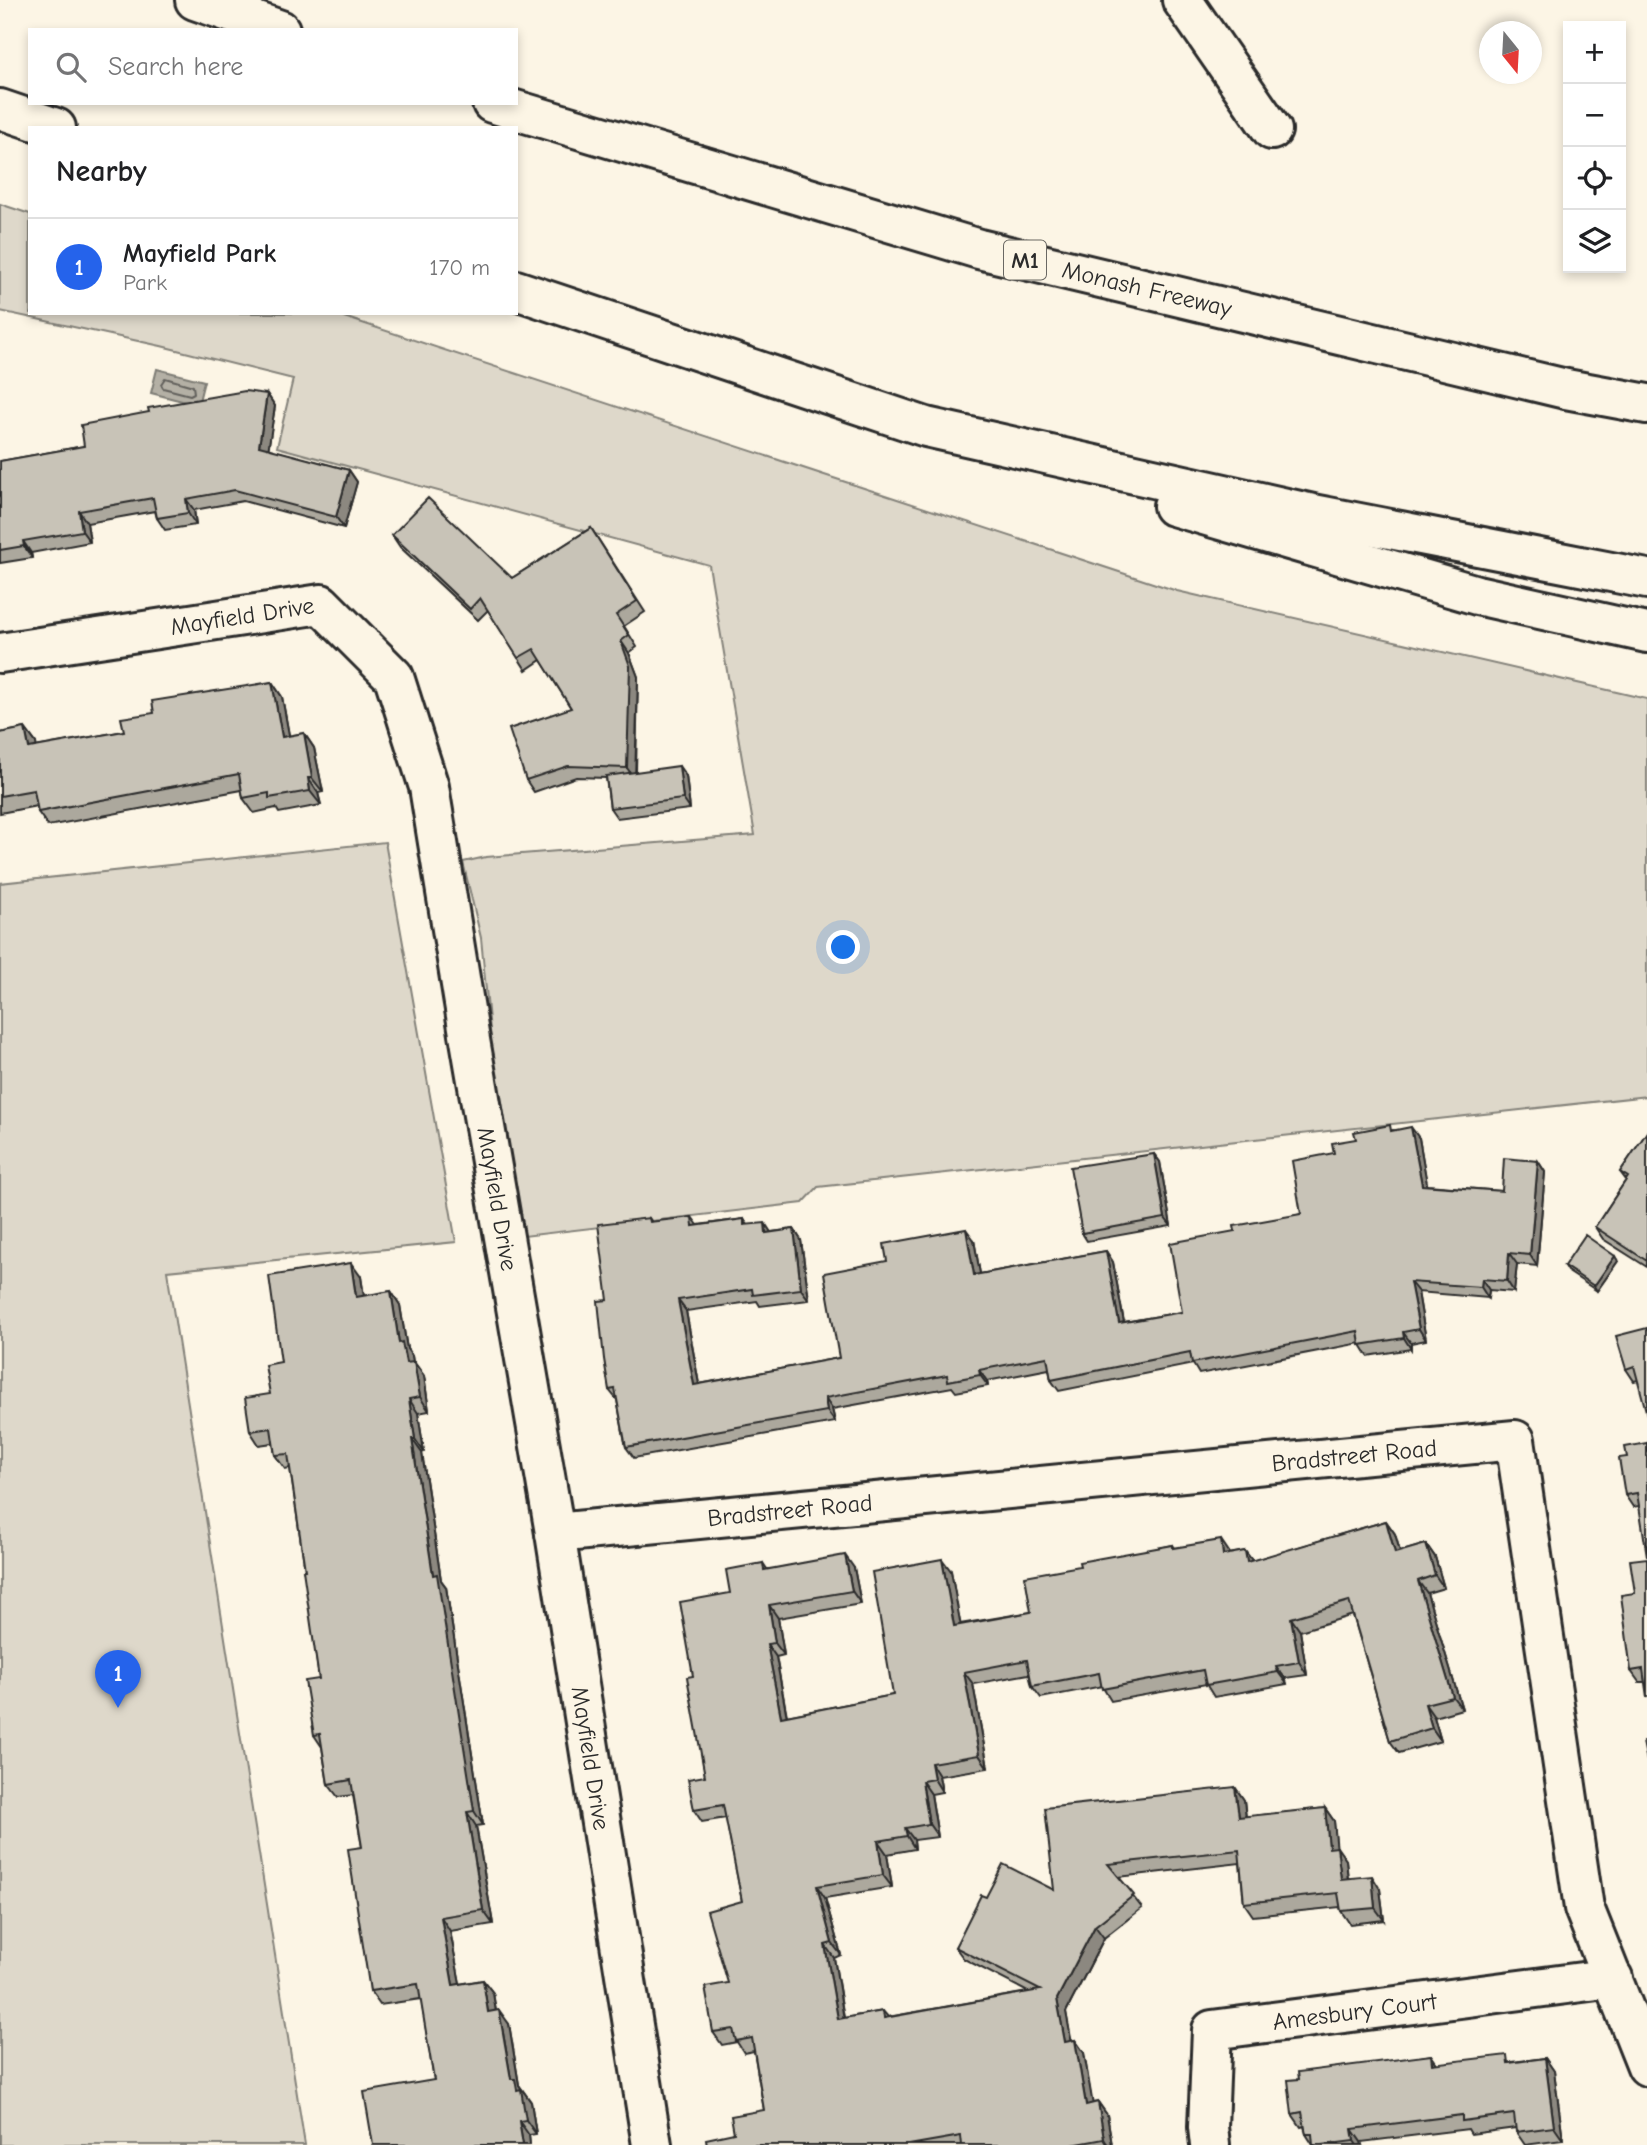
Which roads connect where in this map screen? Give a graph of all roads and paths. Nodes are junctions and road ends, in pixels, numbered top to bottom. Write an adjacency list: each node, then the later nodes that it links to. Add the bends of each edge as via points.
1 (195, 0): 3 (main road)
2 (1182, 0): 7 (main road)
3 (274, 28)
4 (499, 105): 9 (main road, Monash Freeway / M1, via 979,248)
5 (0, 109): 6 (main road)
6 (50, 126)
7 (1272, 130)
8 (518, 291): 12 (main road)
9 (1566, 389): 10 (main road); 11 (main road, Monash Freeway / M1)
10 (1647, 394)
11 (1647, 404)
12 (926, 427): 13 (main road, via 1313,514); 14 (main road, via 1209,518 1477,595)
13 (1647, 579)
14 (1647, 633)
15 (0, 653): 16 (main road, Mayfield Drive, via 321,604 394,677 429,787)
16 (555, 1534): 17 (main road, Bradstreet Road, via 1515,1440 1584,1908); 19 (main road, Mayfield Drive)
17 (1613, 1978): 18 (main road, Bradstreet Road); 20 (main road, Amesbury Court, via 1212,2030)
18 (1647, 2066)
19 (652, 2145)
20 (1210, 2145)

